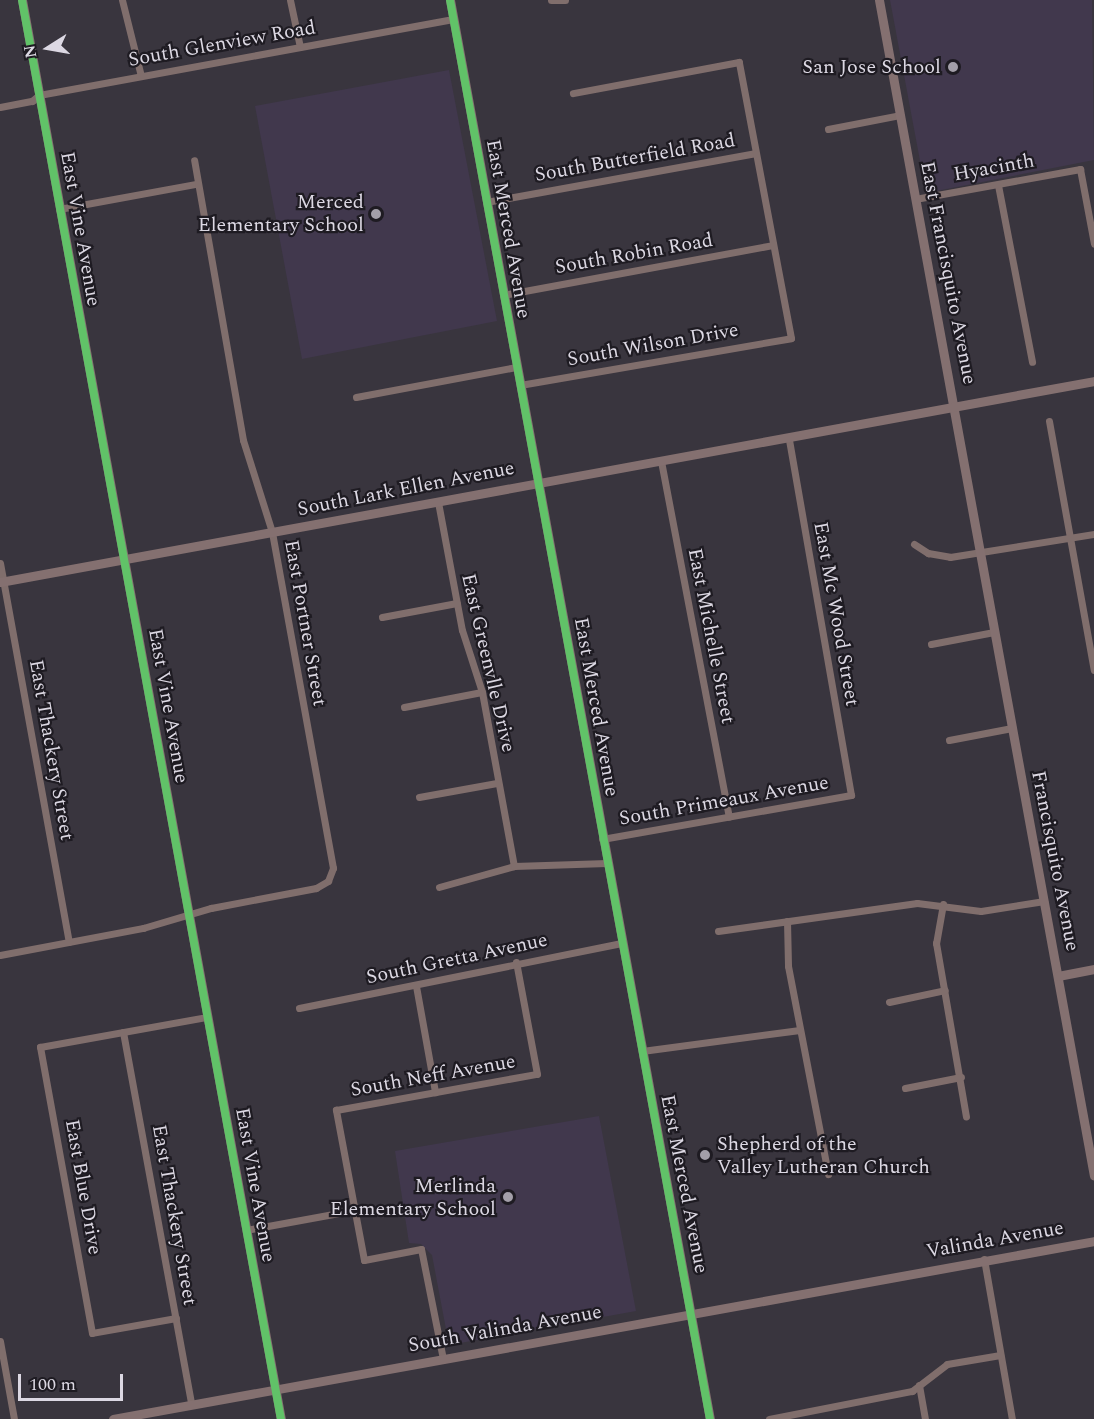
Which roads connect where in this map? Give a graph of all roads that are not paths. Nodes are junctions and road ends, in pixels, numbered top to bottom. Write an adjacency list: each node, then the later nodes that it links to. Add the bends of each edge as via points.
1 (21, 0): 12 (street, East Vine Avenue)
2 (122, 0): 10 (street)
3 (290, 0): 9 (street)
4 (450, 0): 8 (street, East Merced Avenue)
5 (565, 0): 7 (street)
6 (879, 0): 14 (street, East Francisquito Avenue)
7 (551, 1)
8 (453, 19): 9 (street, South Glenview Road); 21 (street, East Merced Avenue)
9 (300, 46): 10 (street, South Glenview Road)
10 (141, 76): 12 (street, South Glenview Road)
11 (573, 93): 16 (street, via 739,62)
12 (39, 95): 13 (street, South Glenview Road, via 32,101); 22 (street, East Vine Avenue)
13 (0, 107)
14 (900, 115): 15 (street); 20 (street, East Francisquito Avenue)
15 (828, 129)
16 (755, 153): 21 (street, South Butterfield Road); 24 (street)
17 (194, 160): 18 (street, East Portner Street)
18 (195, 184): 22 (street); 37 (street, East Portner Street, via 243,440)
19 (998, 184): 20 (street, Hyacinth); 23 (street, Hyacinth, via 1080,169); 26 (street)
20 (915, 199): 31 (street, East Francisquito Avenue)
21 (486, 202): 25 (street, East Merced Avenue)
22 (59, 209): 42 (street, East Vine Avenue)
23 (1094, 244)
24 (772, 245): 25 (street, South Robin Road); 29 (street, South Wilson Drive, via 790,338)
25 (503, 295): 27 (street, East Merced Avenue)
26 (1032, 362)
27 (517, 367): 29 (street, East Merced Avenue); 30 (street)
28 (1094, 381): 31 (street, South Lark Ellen Avenue)
29 (520, 385): 35 (street, East Merced Avenue)
30 (356, 398)
31 (955, 406): 33 (street, South Lark Ellen Avenue); 41 (street, East Francisquito Avenue)
32 (1049, 421): 39 (street)
33 (789, 438): 34 (street, South Lark Ellen Avenue); 55 (street, East Mc Wood Street)
34 (661, 461): 35 (street, South Lark Ellen Avenue); 57 (street, East Michelle Street)
35 (539, 483): 36 (street, South Lark Ellen Avenue); 58 (street, East Merced Avenue)
36 (438, 502): 37 (street, South Lark Ellen Avenue); 45 (street, East Greenvlle Drive)
37 (272, 532): 42 (street, South Lark Ellen Avenue); 64 (street, East Portner Street, via 333,868 328,881 316,888)
38 (1094, 534): 39 (street)
39 (1070, 538): 41 (street); 49 (street)
40 (914, 544): 41 (street, via 928,554)
41 (980, 554): 47 (street, Francisquito Avenue)
42 (124, 560): 44 (street, South Lark Ellen Avenue); 64 (street, East Vine Avenue)
43 (0, 563): 44 (street, East Thackery Street)
44 (2, 582): 67 (street, East Thackery Street)
45 (457, 603): 46 (street); 50 (street, East Greenvlle Drive)
46 (382, 617)
47 (994, 632): 48 (street); 52 (street, Francisquito Avenue)
48 (931, 644)
49 (1094, 670)
50 (482, 692): 51 (street); 54 (street, East Greenvlle Drive)
51 (404, 707)
52 (1012, 728): 53 (street); 62 (street, Francisquito Avenue)
53 (949, 740)
54 (497, 783): 56 (street); 60 (street, East Greenvlle Drive)
55 (851, 795): 57 (street, South Primeaux Avenue)
56 (419, 797)
57 (729, 817): 58 (street, South Primeaux Avenue)
58 (603, 839): 59 (street, East Merced Avenue)
59 (607, 863): 60 (street); 68 (street, East Merced Avenue)
60 (514, 866): 61 (street)
61 (439, 887)
62 (1044, 901): 63 (street, via 981,911); 72 (street, Francisquito Avenue)
63 (943, 904): 65 (street, via 917,903); 74 (street, via 936,943)
64 (189, 915): 67 (street); 77 (street, East Vine Avenue)
65 (787, 921): 66 (street); 78 (street, via 788,966)
66 (718, 931)
67 (69, 942): 69 (street)
68 (621, 943): 70 (street, South Gretta Avenue); 80 (street, East Merced Avenue)
69 (0, 955)
70 (516, 962): 73 (street, South Gretta Avenue, via 425,980); 83 (street, South Neff Avenue, via 537,1074)
71 (1094, 969): 72 (street)
72 (1058, 976): 86 (street, Francisquito Avenue)
73 (416, 986): 76 (street, South Gretta Avenue); 83 (street)
74 (945, 990): 75 (street); 81 (street)
75 (889, 1002)
76 (299, 1008)
77 (207, 1017): 79 (street); 88 (street, East Vine Avenue)
78 (800, 1030): 80 (street); 85 (street)
79 (123, 1032): 93 (street, East Thackery Street); 93 (street, East Blue Drive, via 40,1047 92,1333)
80 (642, 1051): 92 (street, East Merced Avenue)
81 (961, 1077): 82 (street); 84 (street)
82 (905, 1088)
83 (435, 1092): 87 (street, South Neff Avenue, via 336,1110)
84 (966, 1116)
85 (828, 1174)
86 (1094, 1176)
87 (355, 1210): 88 (street); 96 (street, via 364,1260 421,1249)
88 (246, 1230): 98 (street, East Vine Avenue)
89 (1094, 1241): 90 (street, Valinda Avenue)
90 (984, 1259): 91 (street, Valinda Avenue); 95 (street)
91 (903, 1274): 92 (street, South Valinda Avenue)
92 (691, 1313): 96 (street, South Valinda Avenue); 104 (street, East Merced Avenue)
93 (176, 1318): 99 (street, East Thackery Street)
94 (0, 1341): 102 (street)
95 (1000, 1355): 97 (street, via 947,1365); 108 (street)
96 (442, 1359): 98 (street, South Valinda Avenue)
97 (919, 1385): 100 (street, via 912,1391); 107 (street)
98 (275, 1389): 99 (street, South Valinda Avenue); 103 (street, East Vine Avenue)
99 (191, 1404): 101 (street, South Valinda Avenue)
100 (816, 1410): 105 (street); 106 (street)
101 (118, 1418)
102 (14, 1419)
103 (281, 1419)
104 (710, 1419)
105 (769, 1419)
106 (818, 1419)
107 (926, 1419)
108 (1012, 1419)

